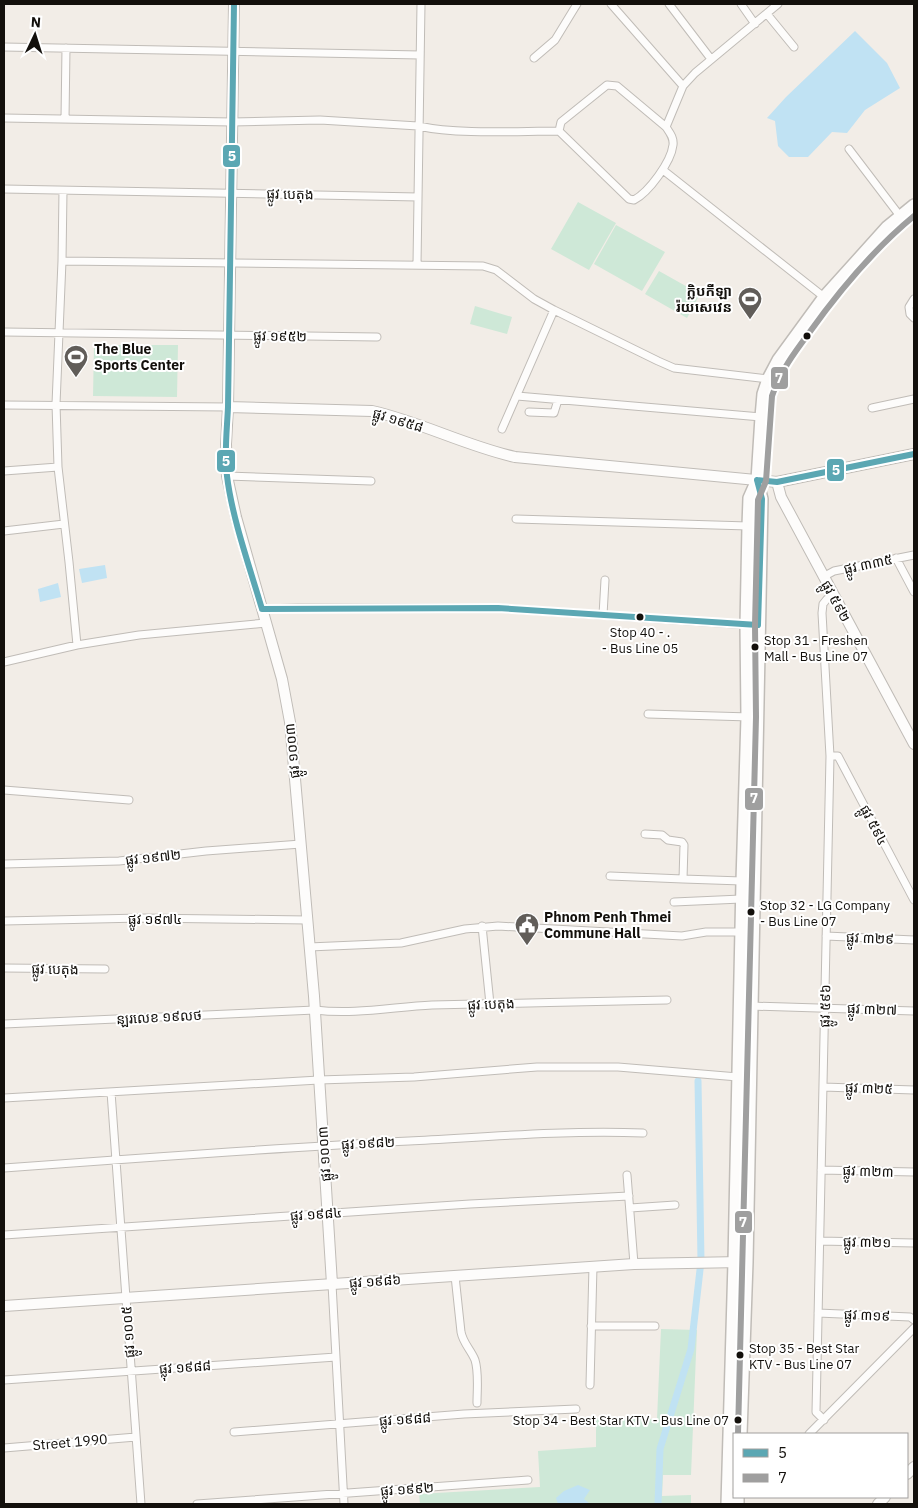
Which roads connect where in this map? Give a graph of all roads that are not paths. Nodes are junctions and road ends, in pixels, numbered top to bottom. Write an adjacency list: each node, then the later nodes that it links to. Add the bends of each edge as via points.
1 (234, 4): 13 (street, ផ្លូវ ១០០៣)
2 (421, 4): 14 (street)
3 (577, 4): 15 (street, via 555,40)
4 (611, 4): 17 (street)
5 (669, 4): 16 (street)
6 (741, 4): 9 (street)
7 (778, 4): 8 (street)
8 (767, 14): 9 (street); 11 (street)
9 (755, 24): 16 (street)
10 (4, 47): 12 (street)
11 (794, 47)
12 (66, 48): 13 (street); 19 (street)
13 (234, 52): 14 (street); 20 (street, ផ្លូវ ១០០៣)
14 (420, 55): 21 (street)
15 (534, 58)
16 (711, 59): 17 (street)
17 (683, 86): 22 (street)
18 (4, 118): 19 (street)
19 (65, 119): 20 (street)
20 (232, 122): 21 (street, via 320,120); 28 (street, ផ្លូវ ១០០៣)
21 (418, 126): 23 (street); 29 (street)
22 (666, 127): 23 (street, via 612,84 561,122); 25 (street, via 674,144)
23 (559, 131): 25 (street, via 629,199 640,197)
24 (849, 149): 31 (street)
25 (663, 170): 35 (street)
26 (4, 190): 27 (street, ផ្លូវ បេតុង)
27 (63, 191): 28 (street, ផ្លូវ បេតុង); 32 (street)
28 (231, 193): 29 (street, ផ្លូវ បេតុង); 33 (street, ផ្លូវ ១០០៣)
29 (418, 197): 34 (street)
30 (914, 205): 31 (main road)
31 (900, 216): 35 (main road)
32 (62, 261): 33 (street); 40 (street)
33 (230, 262): 34 (street); 41 (street, ផ្លូវ ១០០៣)
34 (417, 264): 37 (street, via 483,266 496,270)
35 (824, 297): 43 (main road, via 787,346)
36 (914, 299): 38 (street, via 909,307)
37 (554, 310): 43 (street, via 674,368); 44 (street)
38 (914, 318)
39 (4, 332): 40 (street, ផ្លូវ ១៩៥២)
40 (59, 332): 41 (street, ផ្លូវ ១៩៥២); 47 (street)
41 (229, 336): 42 (street, ផ្លូវ ១៩៥២); 49 (street, ផ្លូវ ១០០៣)
42 (377, 337)
43 (768, 379): 52 (main road)
44 (517, 396): 46 (street); 53 (street)
45 (914, 399): 50 (street)
46 (558, 400): 51 (street, via 554,413); 52 (street)
47 (56, 404): 48 (street, ផ្លូវ ១៩៥៨); 49 (street, ផ្លូវ ១៩៥៨); 55 (street)
48 (4, 405)
49 (228, 407): 57 (street, ផ្លូវ ១០០៣); 58 (street, ផ្លូវ ១៩៥៨, via 372,411 515,457)
50 (872, 408)
51 (529, 412)
52 (760, 417): 58 (main road)
53 (502, 430)
54 (914, 454): 60 (street, ផ្លូវ ១៩៥៨)
55 (58, 467): 56 (street); 62 (street)
56 (4, 471)
57 (227, 476): 59 (street); 71 (street, ផ្លូវ ១០០៣)
58 (757, 480): 60 (street, ផ្លូវ ១៩៥៨); 63 (main road, via 750,498); 74 (main road, via 762,499)
59 (371, 481)
60 (777, 482): 67 (street, ផ្លូវ ៥៩២, via 781,497)
61 (516, 519): 63 (street)
62 (64, 524): 64 (street); 75 (street)
63 (748, 526): 74 (main road)
64 (4, 531)
65 (914, 555): 66 (street, ផ្លូវ ៣៣៥)
66 (896, 558): 67 (street, ផ្លូវ ៣៣៥, via 834,571); 69 (street)
67 (823, 577): 70 (street, ផ្លូវ ៥៩២)
68 (605, 580): 72 (street)
69 (914, 592)
70 (834, 597): 79 (street, ផ្លូវ ៥៩២); 80 (street, ផ្លូវ ៥៩៦, via 823,604 822,613)
71 (262, 609): 72 (street, via 498,608); 73 (street, ផ្លូវ ១០០៣)
72 (603, 615): 74 (street)
73 (266, 623): 75 (street, via 139,635); 84 (street, ផ្លូវ ១០០៣, via 290,722)
74 (752, 625): 78 (main road)
75 (77, 645): 76 (street)
76 (4, 662)
77 (648, 714): 78 (street)
78 (752, 717): 88 (main road); 103 (main road)
79 (914, 744)
80 (830, 756): 90 (street, ផ្លូវ ៥៩៤, via 838,756); 96 (street, ផ្លូវ ៥៩៦)
81 (4, 790): 82 (street)
82 (129, 800)
83 (645, 834): 87 (street, via 662,835 668,840 682,842)
84 (301, 844): 85 (street, ផ្លូវ ១៩៧២, via 119,861); 92 (street, ផ្លូវ ១០០៣)
85 (4, 864)
86 (610, 876): 87 (street)
87 (683, 879): 88 (street)
88 (742, 881): 89 (main road)
89 (741, 899): 91 (street); 95 (main road)
90 (914, 900)
91 (674, 902)
92 (307, 920): 93 (street, ផ្លូវ ១៩៧៤, via 142,918); 98 (street, ផ្លូវ ១០០៣)
93 (4, 922)
94 (482, 926): 95 (street, via 682,936); 98 (street, via 401,943); 102 (street)
95 (741, 932): 103 (main road)
96 (826, 936): 97 (street, ផ្លូវ ៣២៩); 104 (street, ផ្លូវ ៥៩៦)
97 (914, 940)
98 (309, 947): 105 (street, ផ្លូវ ១០០៣)
99 (4, 968): 100 (street, ផ្លូវ បេតុង)
100 (106, 969)
101 (667, 1000): 102 (street, ផ្លូវ បេតុង)
102 (490, 1004): 105 (street, ផ្លូវ បេតុង, via 362,1012)
103 (745, 1006): 104 (street, ផ្លូវ ៣២៧); 108 (main road); 130 (main road)
104 (824, 1008): 106 (street, ផ្លូវ ៣២៧); 110 (street, ផ្លូវ ៥៩៦)
105 (315, 1010): 107 (street, ន្ឡរលេខ ១៩លថ); 109 (street, ផ្លូវ ១០០៣)
106 (914, 1010)
107 (4, 1024)
108 (738, 1077): 109 (street, via 618,1067 537,1067 414,1077); 129 (main road)
109 (319, 1080): 112 (street); 115 (street, ផ្លូវ ១០០៣)
110 (823, 1087): 111 (street, ផ្លូវ ៣២៥); 118 (street, ផ្លូវ ៥៩៦)
111 (914, 1090)
112 (111, 1092): 113 (street); 116 (street, ផ្លូវ ១០០៥)
113 (4, 1098)
114 (643, 1133): 115 (street, ផ្លូវ ១៩៨២, via 589,1131)
115 (323, 1146): 116 (street, ផ្លូវ ១៩៨២); 124 (street, ផ្លូវ ១០០៣)
116 (115, 1160): 117 (street, ផ្លូវ ១៩៨២); 125 (street, ផ្លូវ ១០០៥)
117 (4, 1168)
118 (821, 1170): 119 (street, ផ្លូវ ៣២៣); 127 (street, ផ្លូវ ៥៩៦)
119 (914, 1172)
120 (627, 1175): 121 (street)
121 (629, 1196): 123 (street); 124 (street, ផ្លូវ ១៩៨៤)
122 (675, 1205): 123 (street)
123 (630, 1208): 131 (street)
124 (327, 1214): 125 (street, ផ្លូវ ១៩៨៤); 134 (street, ផ្លូវ ១០០៣)
125 (120, 1227): 126 (street, ផ្លូវ ១៩៨៤); 135 (street, ផ្លូវ ១០០៥)
126 (4, 1235)
127 (820, 1240): 128 (street, ផ្លូវ ៣២១); 137 (street, ផ្លូវ ៥៩៦)
128 (914, 1243)
129 (734, 1262): 130 (street, ផ្លូវ ១៩៨៦); 131 (street, ផ្លូវ ១៩៨៦); 142 (main road)
130 (747, 1262): 143 (main road)
131 (634, 1264): 132 (street, ផ្លូវ ១៩៨៦)
132 (593, 1266): 133 (street, ផ្លូវ ១៩៨៦); 139 (street)
133 (455, 1276): 134 (street, ផ្លូវ ១៩៨៦); 148 (street, via 463,1340 477,1370)
134 (332, 1284): 135 (street, ផ្លូវ ១៩៨៦); 144 (street, ផ្លូវ ១០០៣)
135 (126, 1298): 136 (street, ផ្លូវ ១៩៨៦); 145 (street, ផ្លូវ ១០០៥)
136 (4, 1306)
137 (818, 1313): 138 (street, ផ្លូវ ៣១៩, via 910,1316); 150 (street, ផ្លូវ ៥៩៦, via 816,1412)
138 (914, 1320)
139 (591, 1326): 140 (street); 147 (street)
140 (655, 1326)
141 (914, 1328): 150 (street)
142 (732, 1331): 143 (main road); 159 (main road)
143 (744, 1332): 153 (main road)
144 (336, 1357): 145 (street, ផ្លុវ ១៩៨៨); 151 (street, ផ្លូវ ១០០៣)
145 (131, 1370): 146 (street, ផ្លុវ ១៩៨៨); 155 (street, ផ្លូវ ១០០៥)
146 (4, 1380)
147 (590, 1385)
148 (477, 1403)
149 (576, 1409): 151 (street, ផ្លូវ ១៩៨៨)
150 (824, 1420): 154 (street)
151 (340, 1423): 152 (street, ផ្លូវ ១៩៨៨); 158 (street, ផ្លូវ ១០០៣)
152 (234, 1432)
153 (741, 1433)
154 (810, 1433)
155 (136, 1437): 156 (street, Street 1990); 160 (street, ផ្លូវ ១០០៥)
156 (4, 1448)
157 (528, 1480): 158 (street, ផ្លូវ ១៩៩២)
158 (344, 1493): 161 (street, ផ្លូវ ១៩៩២); 162 (street, ផ្លូវ ១០០៣)
159 (732, 1498): 163 (main road)
160 (141, 1504)
161 (197, 1504)
162 (344, 1504)
163 (738, 1504)

